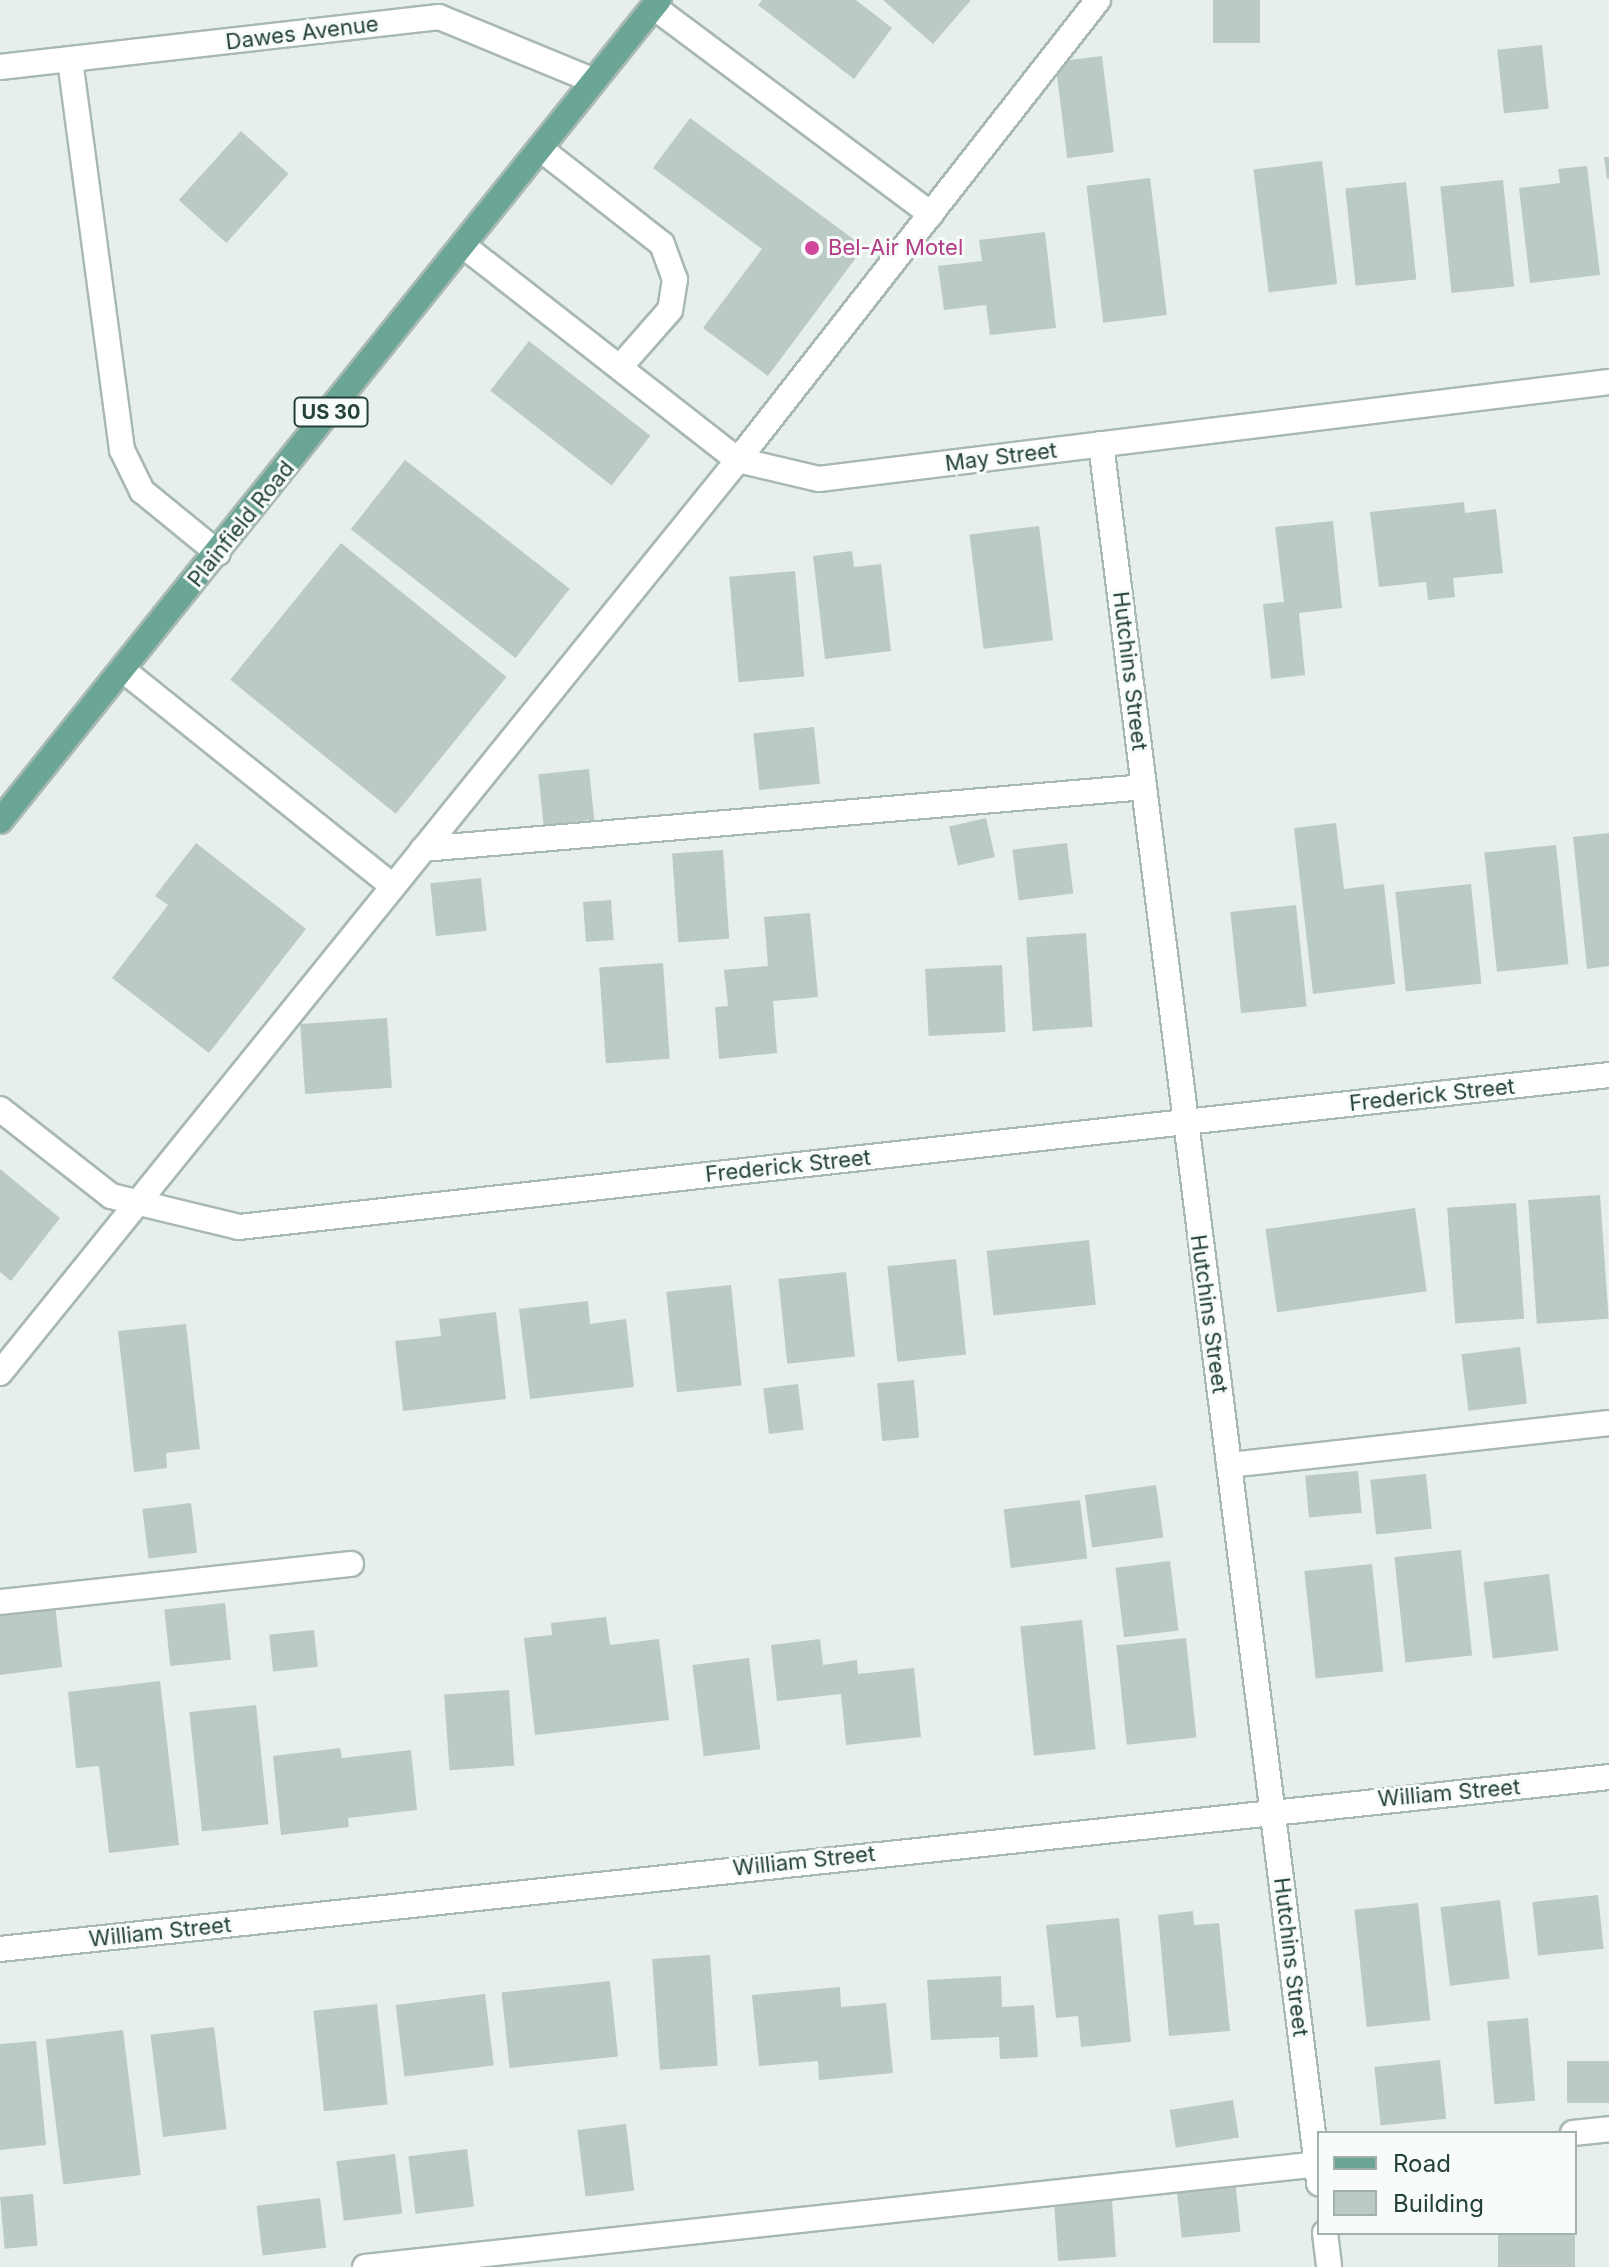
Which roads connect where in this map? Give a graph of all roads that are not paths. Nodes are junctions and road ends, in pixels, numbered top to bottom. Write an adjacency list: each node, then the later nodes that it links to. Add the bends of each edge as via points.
1 (1098, 0): 8 (street)
2 (657, 4): 6 (main road, Plainfield Road / US 30); 8 (street)
3 (438, 8): 4 (street, Dawes Avenue); 6 (street, Dawes Avenue)
4 (70, 60): 5 (street, Dawes Avenue); 14 (street, via 122,450 142,491)
5 (0, 67)
6 (592, 80): 7 (main road, Plainfield Road / US 30)
7 (542, 150): 9 (main road, Plainfield Road / US 30); 10 (street, via 662,244 675,279 670,310)
8 (931, 214): 13 (street)
9 (465, 247): 10 (street, May Street); 14 (main road, Plainfield Road / US 30)
10 (620, 367): 13 (street, May Street)
11 (1609, 382): 12 (street, May Street)
12 (1101, 444): 13 (street, May Street, via 819,479); 16 (street, Hutchins Street)
13 (738, 460): 18 (street)
14 (218, 553): 15 (main road, Plainfield Road / US 30)
15 (123, 670): 17 (main road, Plainfield Road / US 30); 19 (street)
16 (1144, 787): 18 (street); 22 (street, Hutchins Street)
17 (0, 821)
18 (423, 849): 19 (street)
19 (393, 886): 23 (street)
20 (1609, 1075): 22 (street, Frederick Street)
21 (0, 1109): 23 (street, Frederick Street, via 111,1196)
22 (1183, 1122): 23 (street, Frederick Street, via 239,1227); 26 (street, Hutchins Street)
23 (136, 1203): 24 (street)
24 (0, 1373)
25 (1609, 1423): 26 (street)
26 (1229, 1465): 30 (street, Hutchins Street)
27 (351, 1564): 28 (street)
28 (0, 1602)
29 (1609, 1777): 30 (street, William Street)
30 (1273, 1810): 31 (street, William Street); 34 (street, Hutchins Street)
31 (0, 1949)
32 (1609, 2129): 33 (street)
33 (1577, 2133)
34 (1317, 2163)
35 (1317, 2171): 37 (street)
36 (1325, 2235): 38 (street)
37 (365, 2267)
38 (1329, 2267)

